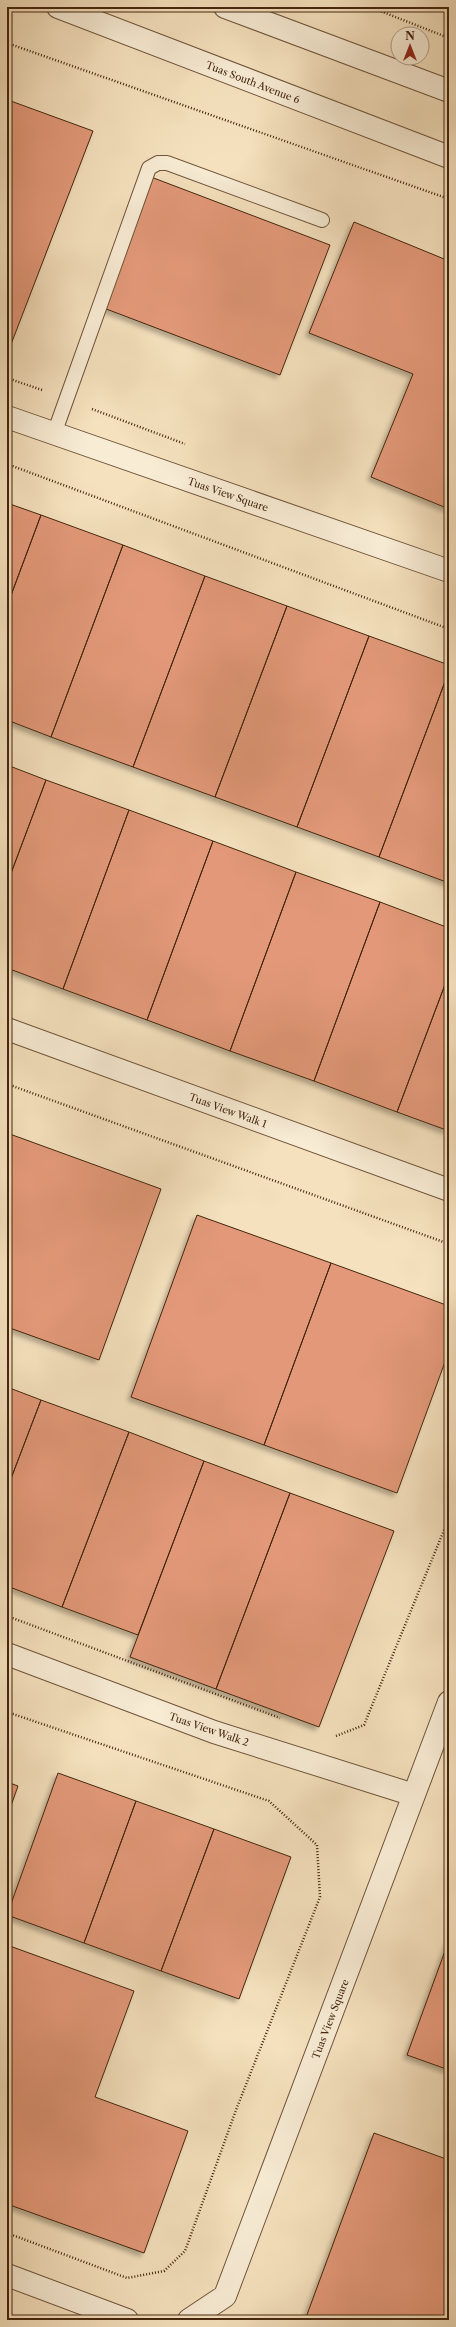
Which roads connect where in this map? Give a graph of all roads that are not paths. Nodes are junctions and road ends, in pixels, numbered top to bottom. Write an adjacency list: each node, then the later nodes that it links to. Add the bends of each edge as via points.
1 (58, 7): 4 (street, Tuas South Avenue 6)
2 (225, 7): 3 (street)
3 (449, 91)
4 (449, 157)
5 (322, 220): 7 (lane, via 168,163 158,163 149,168)
6 (7, 417): 7 (street, Tuas View Square)
7 (54, 434): 8 (street, Tuas View Square)
8 (449, 572)
9 (7, 1029): 10 (street, Tuas View Walk 1)
10 (449, 1190)
11 (7, 1654): 13 (street, Tuas View Walk 2, via 214,1732)
12 (449, 1705): 13 (street, Tuas View Square)
13 (414, 1795): 16 (street, Tuas View Square, via 225,2296)
14 (7, 2275): 15 (street)
15 (127, 2320)
16 (189, 2320)

